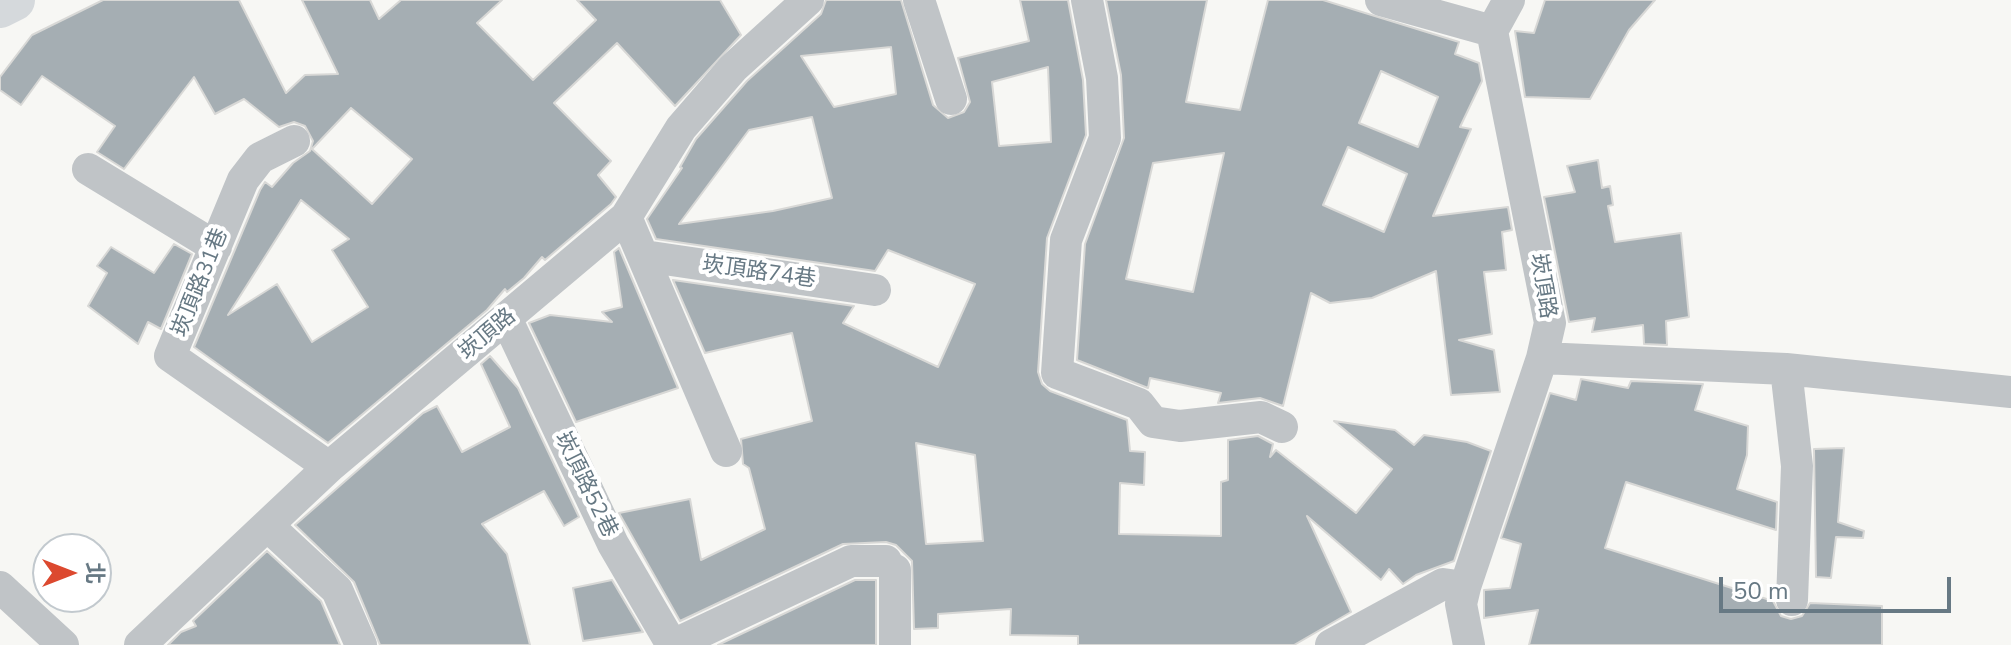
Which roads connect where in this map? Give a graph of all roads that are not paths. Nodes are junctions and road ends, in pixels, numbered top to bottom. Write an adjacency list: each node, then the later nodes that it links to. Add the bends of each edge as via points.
1 (14, 0): 7 (main road)
2 (808, 0): 12 (street, 崁頂路, via 733,68 681,128)
3 (919, 0): 9 (street)
4 (1087, 0): 20 (street, via 1102,78 1105,138 1066,240 1057,373 1139,404 1153,422 1180,426 1261,417)
5 (1381, 0): 8 (street)
6 (1509, 0): 8 (street)
7 (0, 7)
8 (1492, 31): 17 (street, 崁頂路, via 1550,323)
9 (951, 99)
10 (294, 141): 13 (street, 崁頂路31巷, via 260,158 243,180)
11 (88, 169): 13 (street)
12 (626, 217): 14 (street); 16 (street, 崁頂路)
13 (216, 247): 22 (street, 崁頂路31巷, via 170,356)
14 (644, 256): 15 (street, 崁頂路74巷); 21 (street)
15 (875, 290)
16 (507, 320): 22 (street, 崁頂路); 30 (street, 崁頂路52巷, via 613,544)
17 (1542, 358): 18 (street); 25 (street, 崁頂路)
18 (1786, 369): 19 (street); 26 (street, via 1797,466)
19 (2011, 392)
20 (1282, 427)
21 (726, 451)
22 (329, 467): 23 (street, 崁頂路)
23 (268, 526): 28 (street, 崁頂路); 29 (street, via 337,590)
24 (0, 587): 27 (street)
25 (1465, 587): 32 (street, via 1443,584); 33 (street, 崁頂路, via 1461,604)
26 (1792, 600)
27 (63, 645)
28 (140, 645)
29 (361, 645)
30 (672, 645): 31 (street, via 851,561 891,565)
31 (895, 645)
32 (1331, 645)
33 (1469, 645)

